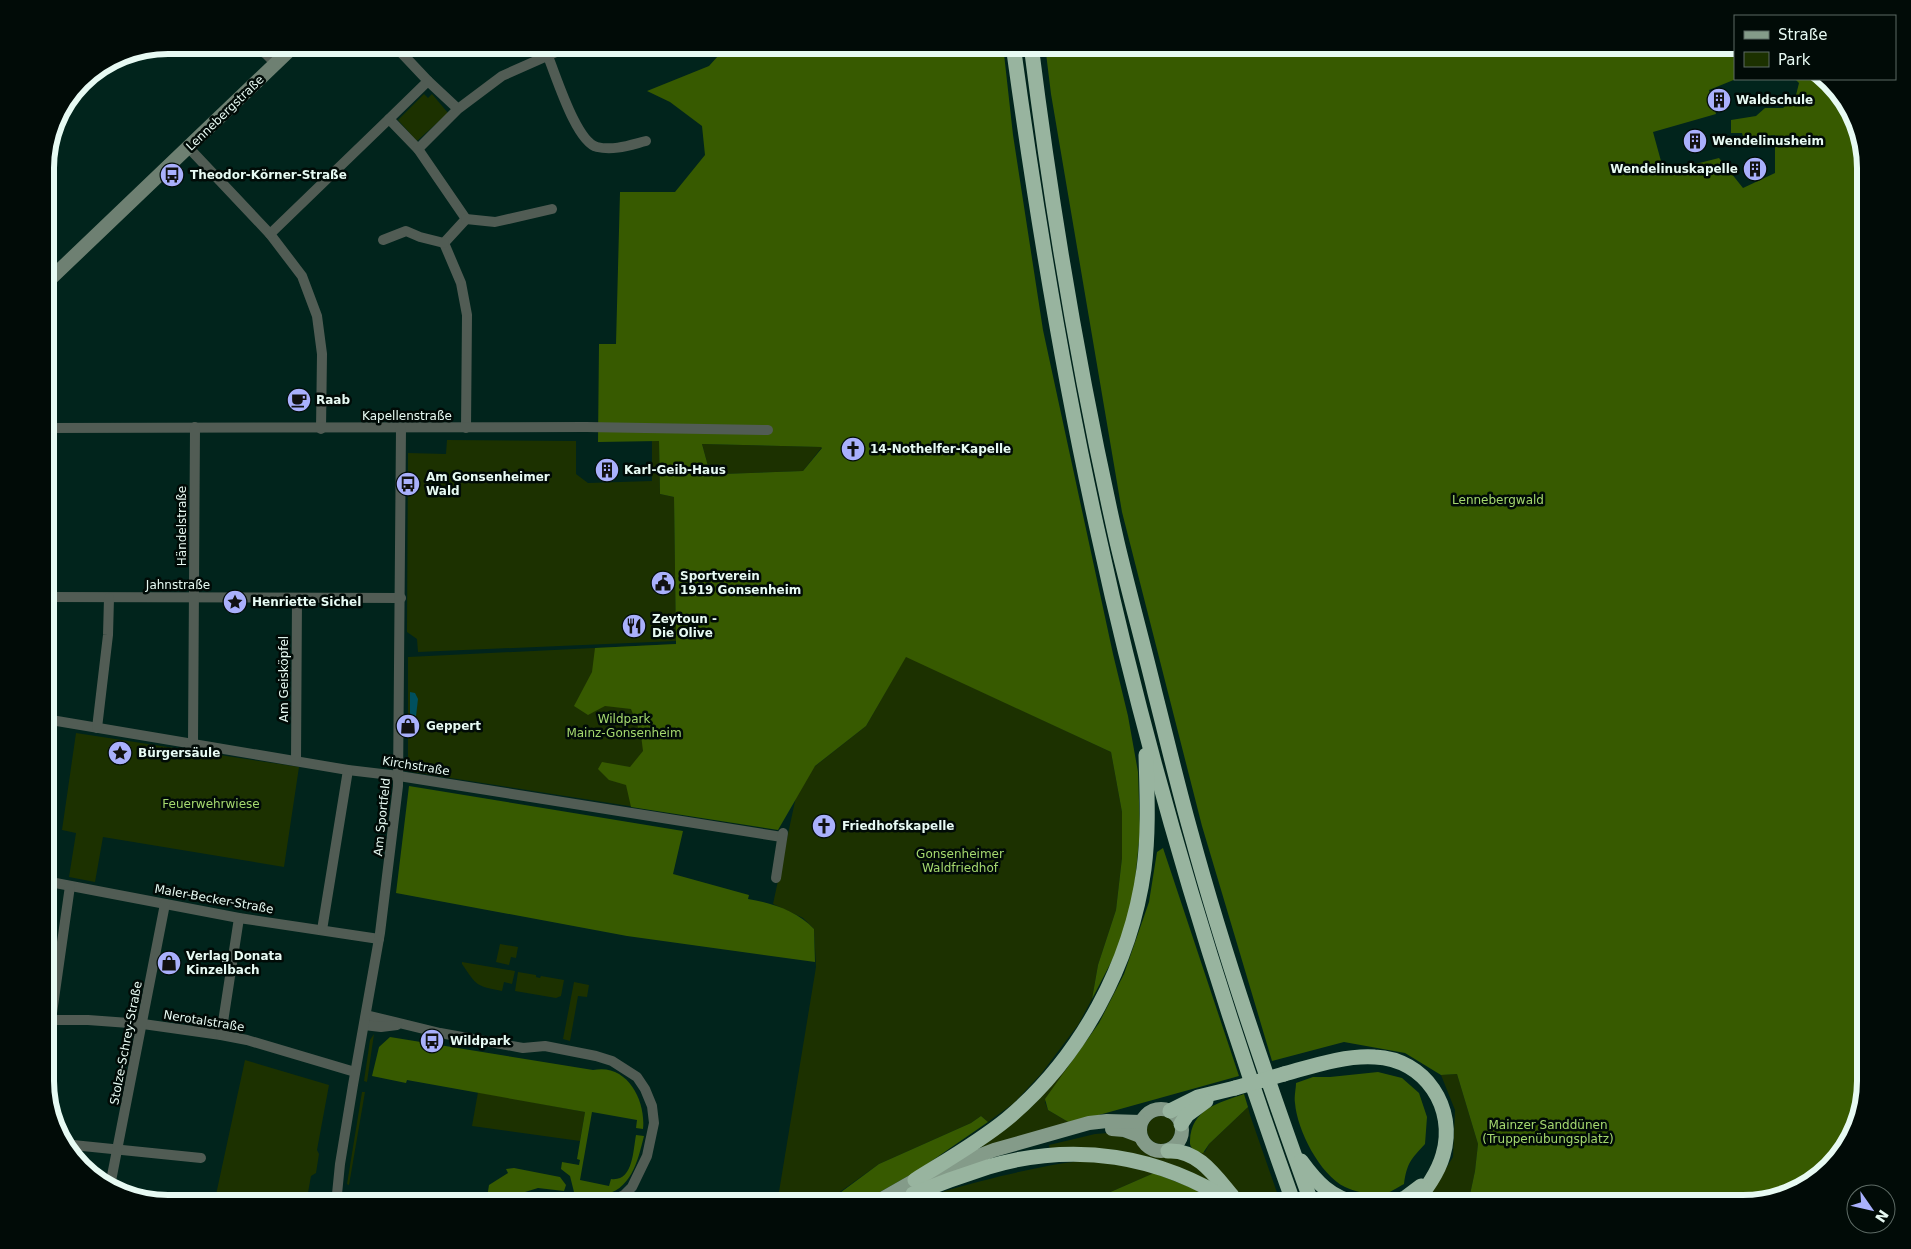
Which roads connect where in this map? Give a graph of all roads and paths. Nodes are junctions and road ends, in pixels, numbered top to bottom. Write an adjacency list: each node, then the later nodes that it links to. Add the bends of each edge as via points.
1 (266, 54): 7 (street)
2 (286, 54): 7 (main road, Lennebergstraße)
3 (402, 54): 8 (street)
4 (547, 54): 9 (street, via 502,76); 11 (street, via 577,128 586,141 596,147 614,149)
5 (1015, 54): 33 (highway, via 1047,277 1100,543)
6 (1032, 54): 56 (highway, via 1066,287 1118,544 1191,833 1232,971)
7 (276, 64): 12 (main road, Lennebergstraße)
8 (428, 81): 9 (street); 10 (street)
9 (458, 109): 13 (street)
10 (389, 119): 13 (street); 16 (street)
11 (646, 141)
12 (188, 147): 16 (street); 19 (main road, Lennebergstraße)
13 (418, 149): 15 (street)
14 (552, 210): 15 (street, via 495,222)
15 (466, 220): 18 (street)
16 (270, 234): 24 (street, via 302,276 317,316 322,354)
17 (383, 240): 18 (street, via 406,230 420,238)
18 (444, 243): 23 (street, via 461,284 467,315)
19 (54, 275)
20 (195, 427): 21 (street, Kapellenstraße); 24 (street, Kapellenstraße); 27 (street, Händelstraße)
21 (54, 428)
22 (402, 428): 23 (street, Kapellenstraße); 24 (street, Kapellenstraße); 30 (street, Am Sportfeld)
23 (466, 428): 25 (street, Kapellenstraße)
24 (321, 429)
25 (768, 430)
26 (54, 597): 28 (street, Jahnstraße)
27 (195, 597): 28 (street, Jahnstraße); 29 (street, Jahnstraße); 34 (street, Händelstraße)
28 (110, 598): 32 (street)
29 (297, 598): 30 (street, Jahnstraße); 35 (street, Am Geisköpfel)
30 (401, 598): 37 (street, Am Sportfeld)
31 (54, 721): 32 (street, Kirchstraße)
32 (97, 728): 34 (street, Kirchstraße)
33 (1146, 734): 62 (highway, via 1148,833 1138,905 1115,974 1099,1006 1075,1044 1034,1093 1008,1118); 69 (highway, via 1216,976)
34 (193, 744): 35 (street, Kirchstraße)
35 (296, 761): 36 (street, Kirchstraße)
36 (348, 770): 37 (street, Kirchstraße); 43 (street)
37 (399, 776): 38 (street, Kirchstraße, via 783,834); 44 (street, Am Sportfeld)
38 (776, 878)
39 (54, 883): 40 (street, Maler-Becker-Straße)
40 (70, 886): 41 (street, Maler-Becker-Straße); 45 (street)
41 (165, 904): 42 (street, Maler-Becker-Straße); 48 (street, Stolze-Schrey-Straße)
42 (239, 918): 43 (street, Maler-Becker-Straße); 49 (street)
43 (322, 930): 44 (street, Maler-Becker-Straße)
44 (379, 939): 47 (street, Am Sportfeld)
45 (54, 983)
46 (54, 1020): 48 (street, Nerotalstraße)
47 (365, 1020): 50 (street, Am Sportfeld); 64 (street, via 381,1027 403,1025 523,1048 545,1046 596,1056 612,1061 637,1077 652,1106 654,1123 647,1156 632,1187)
48 (143, 1024): 49 (street, Nerotalstraße); 57 (street, Stolze-Schrey-Straße)
49 (221, 1035): 50 (street, Nerotalstraße)
50 (355, 1072): 63 (street, Am Sportfeld)
51 (1234, 1088): 52 (highway, via 1198,1097); 53 (highway, via 1200,1104); 60 (highway, bridge, via 1335,1062 1367,1056 1385,1058 1424,1077 1436,1093 1447,1125)
52 (1170, 1111): 53 (main road); 54 (main road, via 1156,1109 1150,1112)
53 (1181, 1124): 58 (main road, via 1178,1142)
54 (1140, 1129): 58 (main road, via 1143,1143 1154,1151); 62 (main road, via 1107,1121 1061,1130 994,1150)
55 (73, 1145): 57 (street)
56 (1291, 1146): 70 (highway); 71 (highway, via 1322,1187)
57 (117, 1149): 59 (street); 61 (street, Stolze-Schrey-Straße)
58 (1168, 1150): 68 (highway, via 1183,1152 1199,1160)
59 (201, 1158)
60 (1440, 1164): 72 (highway, via 1424,1184); 73 (highway)
61 (111, 1180)
62 (914, 1187): 65 (main road); 66 (main road); 67 (highway, via 1021,1159 1081,1154 1112,1156 1159,1166)
63 (337, 1195)
64 (624, 1195)
65 (895, 1195)
66 (905, 1195)
67 (1219, 1195)
68 (1231, 1195)
69 (1291, 1195)
70 (1309, 1195)
71 (1336, 1195)
72 (1409, 1195)
73 (1421, 1195)

